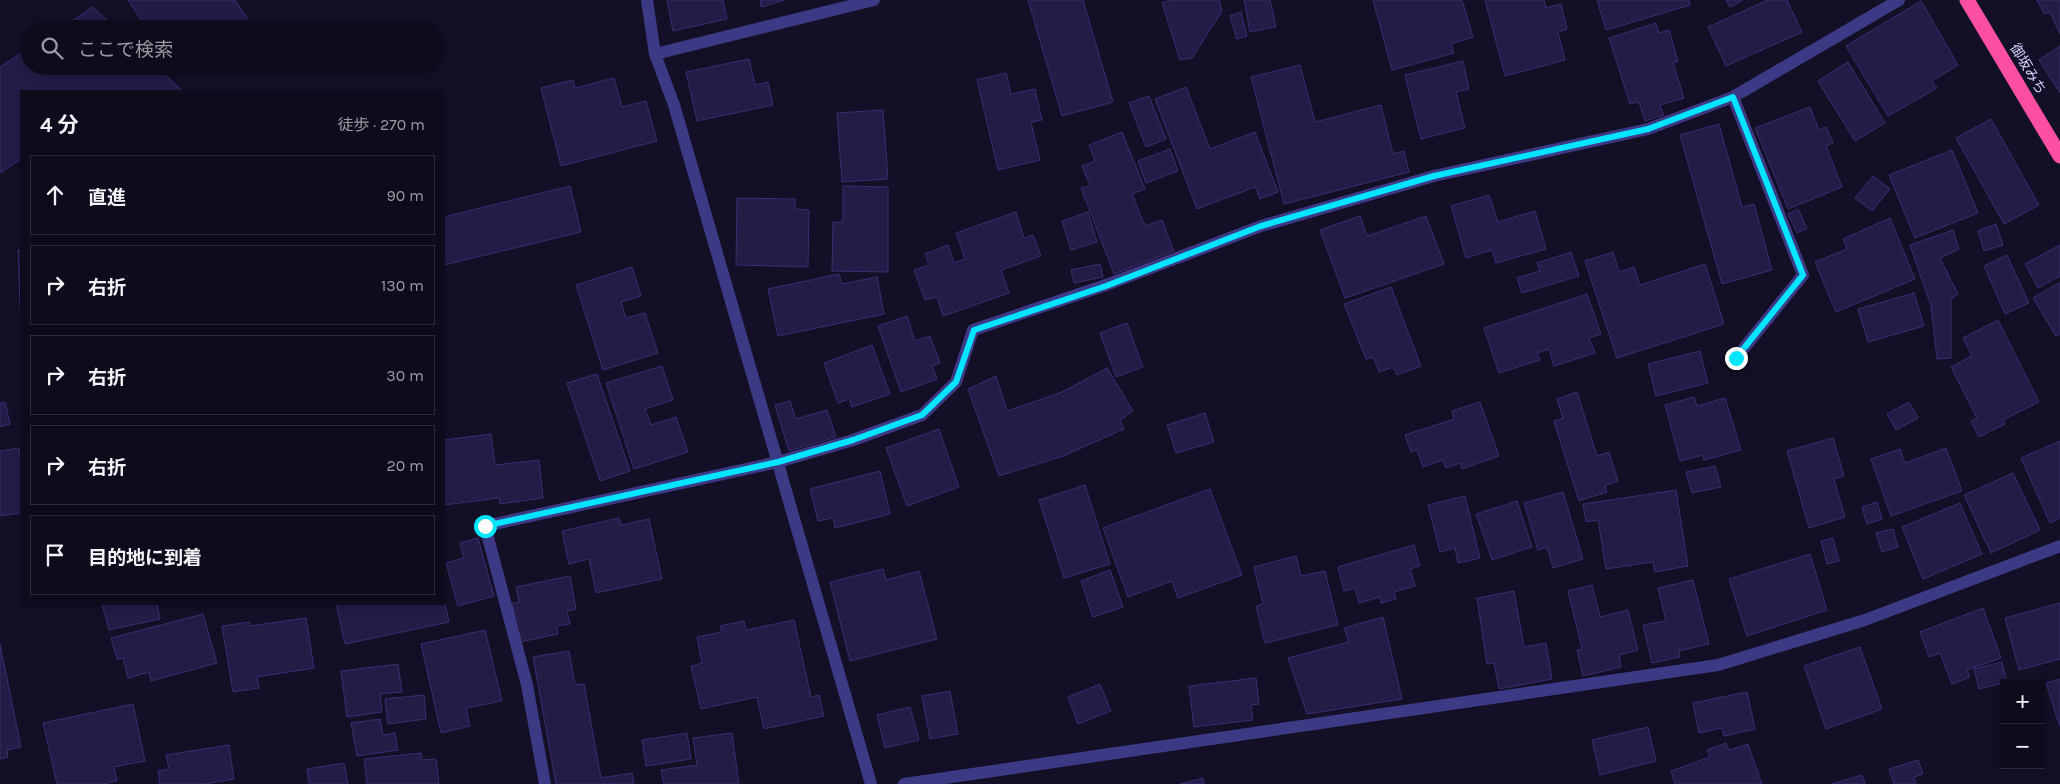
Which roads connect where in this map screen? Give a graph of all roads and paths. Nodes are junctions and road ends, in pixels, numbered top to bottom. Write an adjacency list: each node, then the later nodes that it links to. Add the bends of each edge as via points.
1 (647, 0): 5 (street)
2 (874, 0): 5 (street)
3 (1898, 0): 6 (street)
4 (1967, 0): 7 (highway, 御坂みち)
5 (656, 54): 9 (street, via 674,105)
6 (1733, 97): 8 (street, via 1803,275); 9 (street, via 1648,129 1434,176 1261,226 1106,286 974,330 956,382 922,415)
7 (2060, 156)
8 (1736, 358)
9 (778, 462): 11 (street, via 485,526 526,685); 12 (street)
10 (2060, 546): 13 (street, via 1865,620 1718,665)
11 (545, 784)
12 (871, 784)
13 (904, 784)

